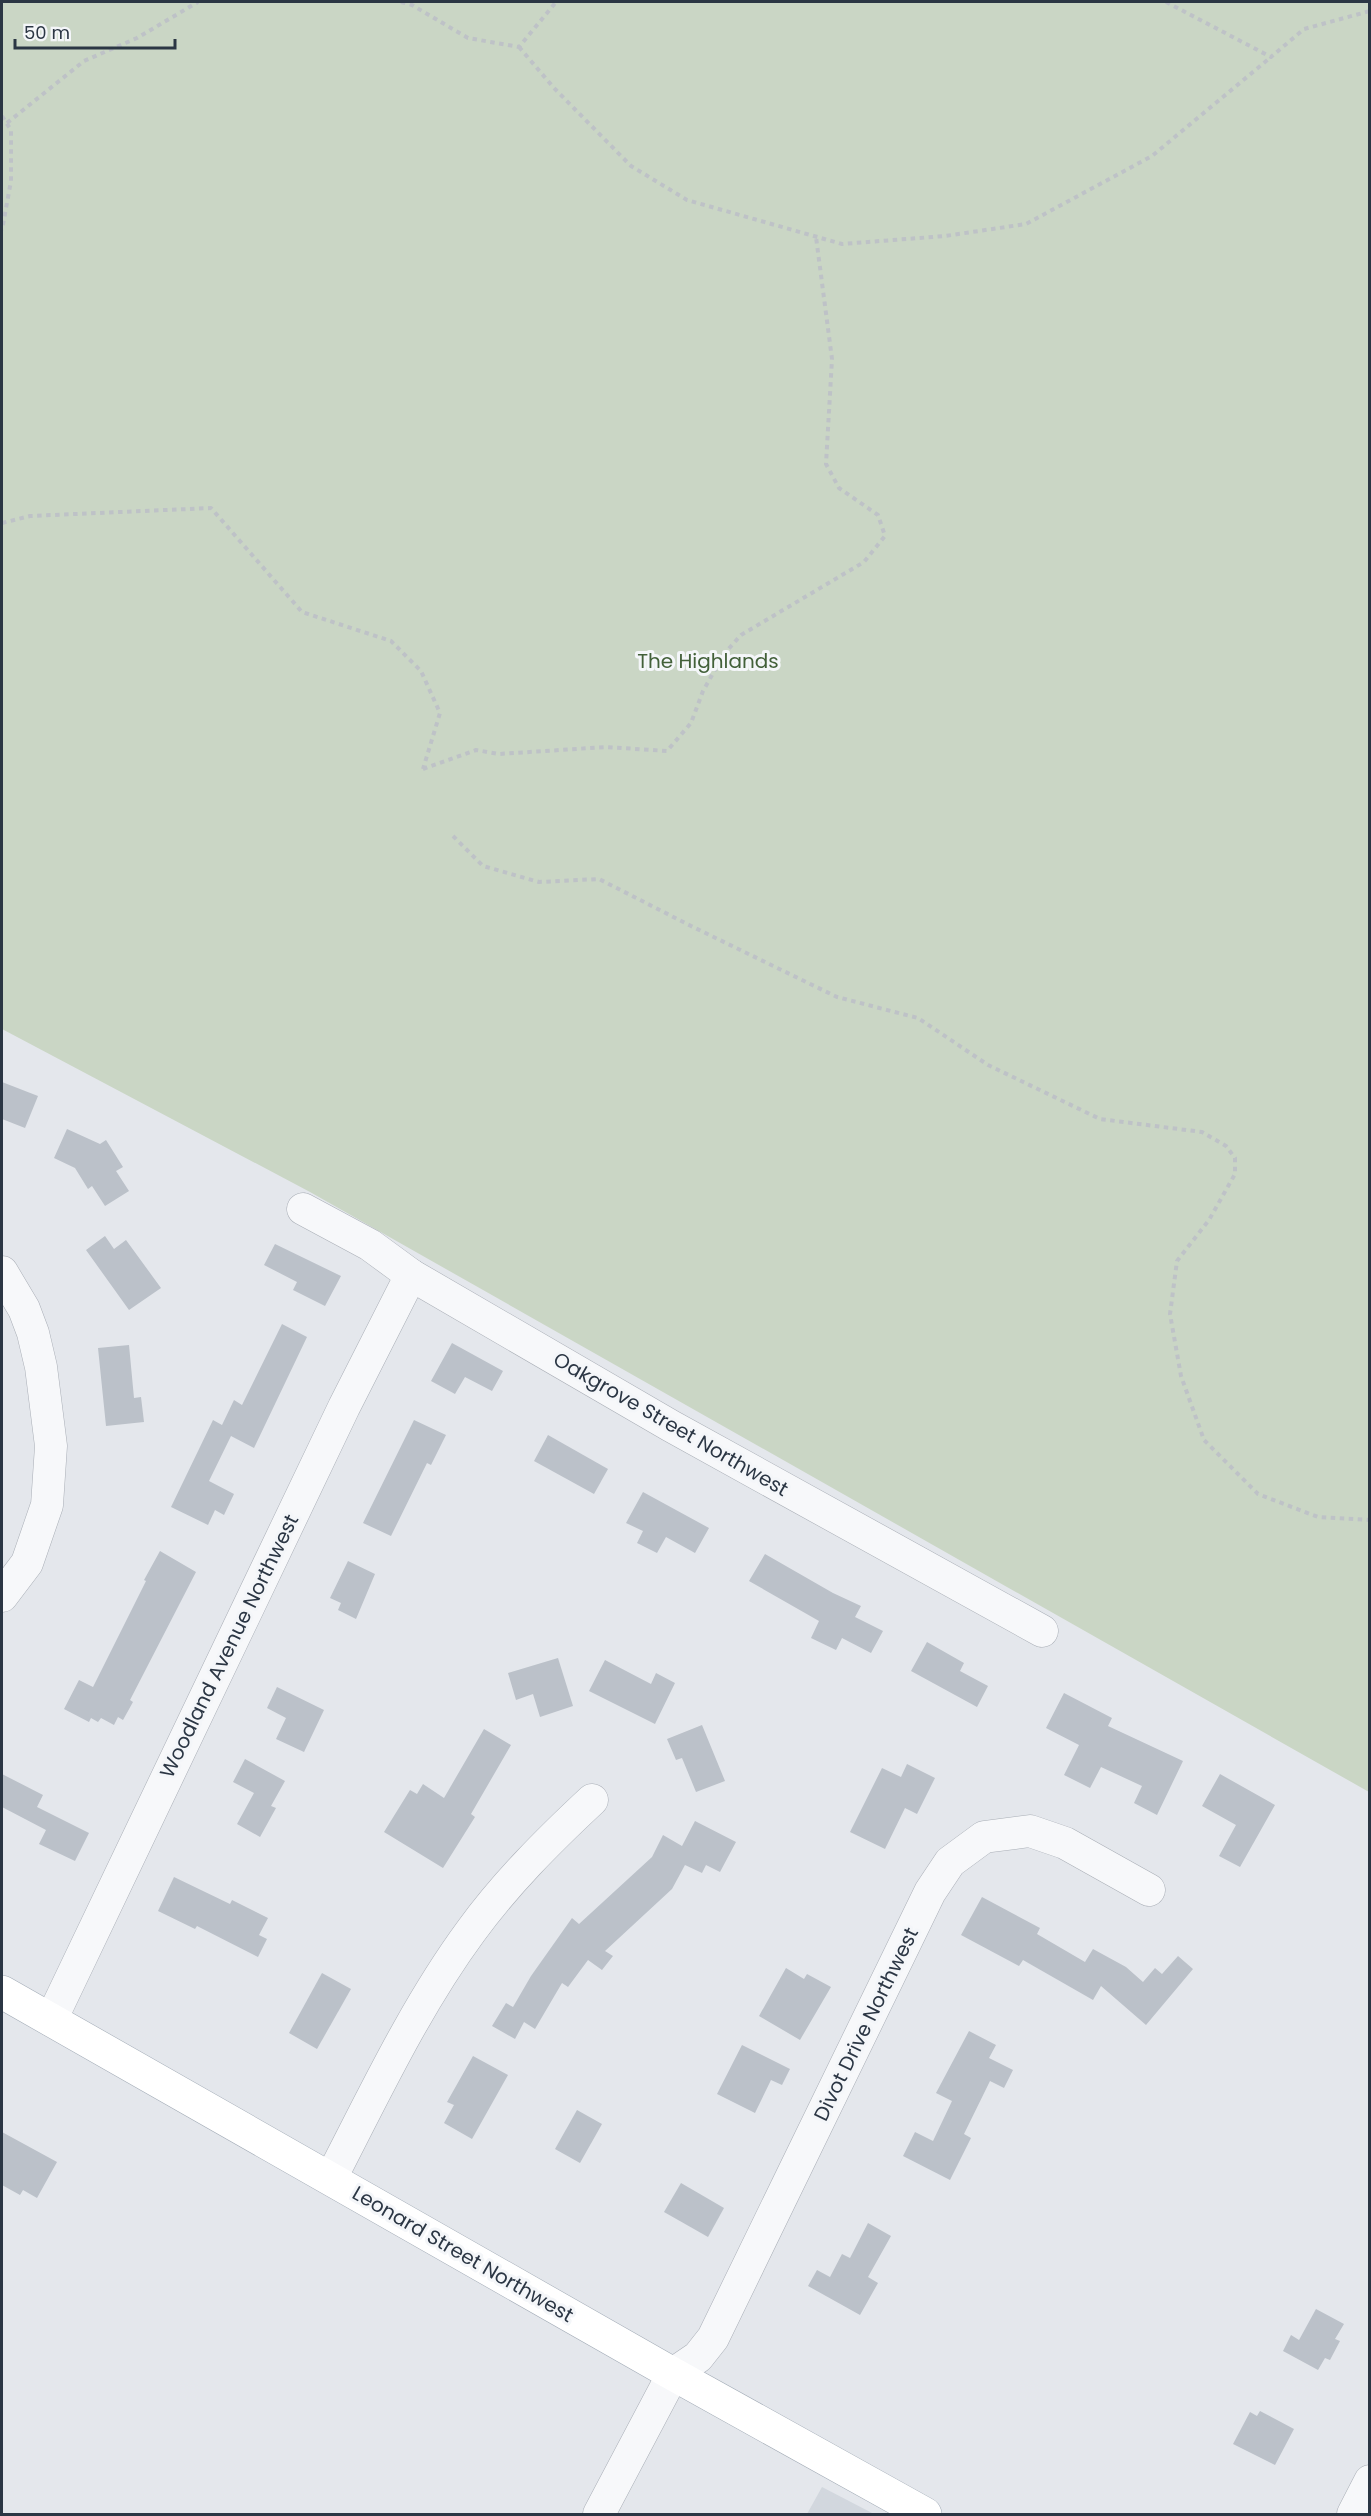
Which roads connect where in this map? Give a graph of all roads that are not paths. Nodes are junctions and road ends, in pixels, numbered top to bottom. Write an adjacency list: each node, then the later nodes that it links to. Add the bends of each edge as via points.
1 (303, 1209): 3 (street, Oakgrove Street Northwest, via 370,1245)
2 (2, 1272): 4 (street, via 33,1333 51,1446 47,1505 27,1563)
3 (411, 1275): 5 (street, Oakgrove Street Northwest, via 671,1426); 9 (street, Woodland Avenue Northwest)
4 (2, 1596)
5 (1042, 1631)
6 (592, 1800): 10 (street, via 526,1863 471,1929 440,1975)
7 (1149, 1890): 11 (street, Divot Drive Northwest, via 1065,1843 1030,1831 984,1837 950,1862 930,1892 713,2338 698,2357)
8 (2, 1992): 9 (main road, Leonard Street Northwest)
9 (51, 2020): 10 (main road, Leonard Street Northwest)
10 (331, 2178): 11 (main road, Leonard Street Northwest)
11 (673, 2374): 13 (street); 14 (main road, Leonard Street Northwest)
12 (1370, 2481): 15 (street)
13 (598, 2514)
14 (925, 2514)
15 (1353, 2514)

